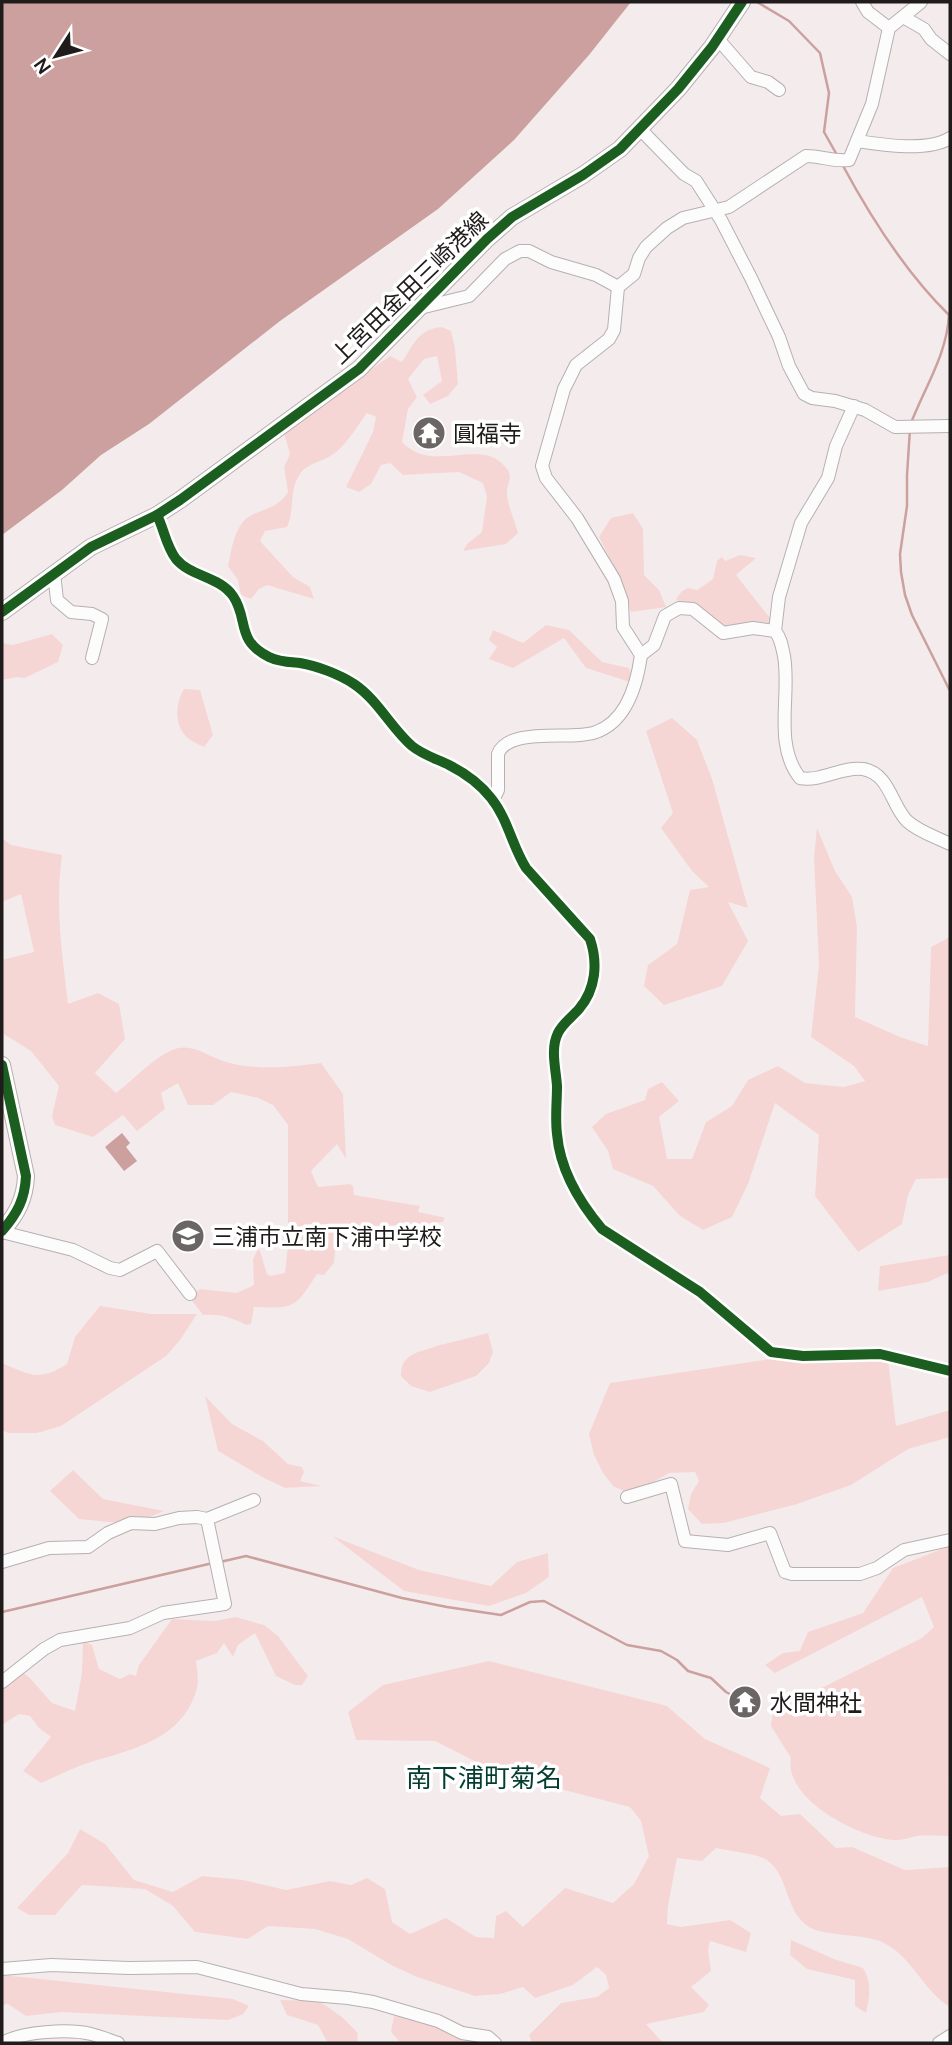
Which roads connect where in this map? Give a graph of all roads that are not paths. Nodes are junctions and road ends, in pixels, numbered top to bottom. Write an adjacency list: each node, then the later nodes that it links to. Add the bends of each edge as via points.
1 (742, 2): 6 (main road, 上宮田金田三崎港線)
2 (862, 2): 5 (street)
3 (921, 2): 4 (street)
4 (903, 17): 5 (street); 7 (street, via 924,29)
5 (889, 28): 11 (street, via 872,104)
6 (718, 38): 8 (street, via 751,77); 9 (main road, 上宮田金田三崎港線)
7 (950, 54)
8 (779, 90)
9 (640, 128): 12 (street, via 696,181); 14 (main road, 上宮田金田三崎港線, via 601,163 505,223)
10 (950, 138): 11 (street, via 939,145)
11 (857, 141): 12 (street, via 849,160 806,156 729,207)
12 (714, 211): 13 (street, via 683,218 667,228 646,247 634,274); 15 (street, via 751,278 804,394)
13 (618, 287): 14 (street, via 596,275 520,251 505,259 469,296); 21 (street, via 614,330 576,365 542,466 614,579 622,601 623,627)
14 (420, 308): 17 (main road, 上宮田金田三崎港線, via 347,378)
15 (854, 406): 16 (street, via 895,427); 20 (street, via 828,478 800,523 779,597)
16 (950, 426)
17 (157, 515): 18 (main road, 上宮田金田三崎港線, via 109,537); 23 (street, via 177,560 234,597 244,632 256,648 281,662 317,667 352,682 410,744 466,775)
18 (54, 573): 19 (main road, 上宮田金田三崎港線); 22 (street, via 58,600 71,612 102,619)
19 (2, 612)
20 (775, 631): 21 (street, via 753,628 723,633 693,609 679,608 665,616 654,645); 24 (street, via 787,673 784,735 797,776 816,779 868,770 887,785 900,813 911,824)
21 (641, 655): 23 (street, via 633,692 603,728 588,734 528,737 500,748 498,790)
22 (92, 658)
23 (493, 800): 28 (street, via 508,824 518,856 590,939 595,954 591,989 556,1036 554,1065 556,1134 562,1163 592,1217 612,1238 700,1292 771,1352 880,1354)
24 (950, 844)
25 (2, 1065): 26 (main road, via 26,1176 18,1212)
26 (2, 1231): 27 (street, via 73,1250 120,1270 157,1251)
27 (190, 1294)
28 (950, 1371)
29 (627, 1497): 32 (street, via 671,1484 685,1541 728,1545 770,1533 785,1572 792,1574 869,1572 904,1550)
30 (254, 1500): 31 (street)
31 (207, 1519): 33 (street, via 131,1523 88,1547 49,1548); 34 (street, via 225,1604 163,1613 130,1628 60,1640)
32 (950, 1540)
33 (2, 1562)
34 (2, 1682)
35 (2, 1969): 39 (street, via 197,1967 300,1994 373,2002)
36 (950, 2036): 40 (street)
37 (3, 2043): 38 (street, via 28,2034 66,2033 91,2034)
38 (118, 2043)
39 (495, 2043)
40 (939, 2043)

